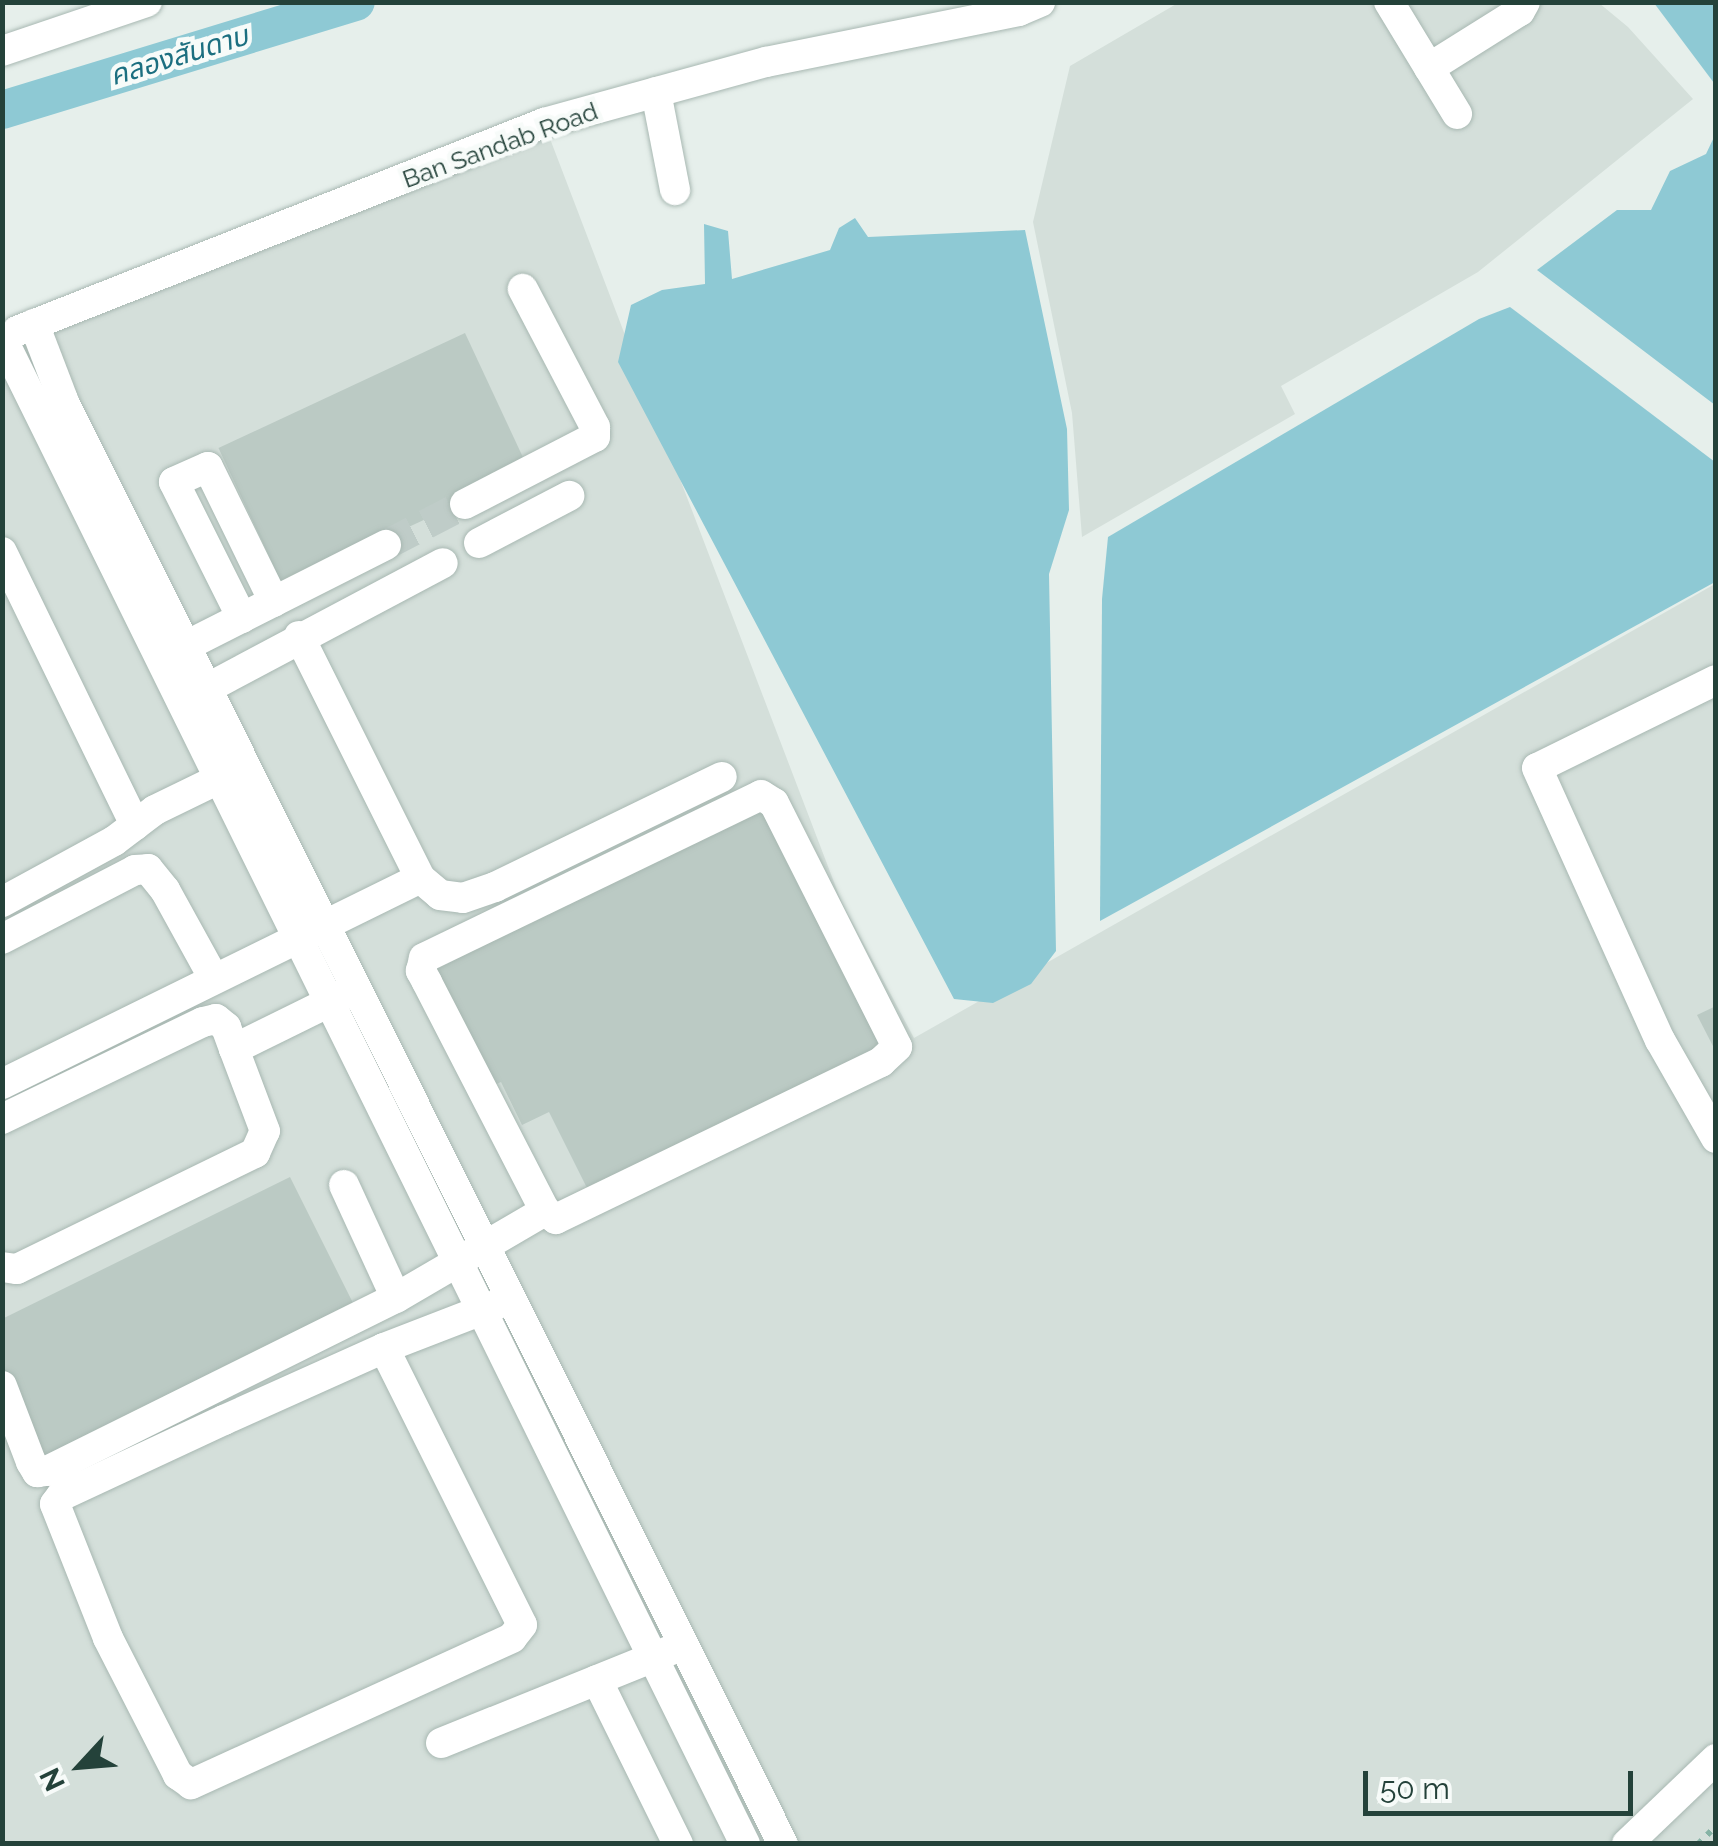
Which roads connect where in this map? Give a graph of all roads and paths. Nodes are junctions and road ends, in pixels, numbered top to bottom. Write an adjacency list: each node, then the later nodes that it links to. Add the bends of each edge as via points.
1 (147, 2): 5 (street)
2 (1040, 2): 7 (street, Ban Sandab Road)
3 (1388, 2): 6 (street)
4 (1525, 2): 6 (street)
5 (2, 52)
6 (1429, 68): 8 (street)
7 (656, 92): 9 (street); 11 (street, Ban Sandab Road, via 544,124)
8 (1458, 114)
9 (675, 190)
10 (523, 289): 14 (street, via 595,437)
11 (34, 324): 12 (street, Ban Sandab Road); 22 (street)
12 (2, 337): 22 (street)
13 (570, 496): 15 (street)
14 (466, 504)
15 (479, 543)
16 (386, 545): 19 (street)
17 (2, 552): 27 (street)
18 (443, 563): 21 (street)
19 (274, 602): 20 (street); 20 (street, via 208,467 174,482)
20 (242, 618): 22 (street)
21 (300, 636): 24 (street); 28 (street)
22 (172, 653): 24 (street)
23 (1716, 680): 38 (street, via 1538,768 1660,1040)
24 (193, 696): 25 (street)
25 (231, 772): 27 (street); 30 (street); 31 (street)
26 (722, 777): 28 (street, via 463,898 440,895)
27 (135, 824): 29 (street)
28 (420, 878): 30 (street)
29 (2, 902)
30 (322, 922): 31 (street); 34 (street)
31 (295, 937): 33 (street); 34 (street)
32 (2, 939): 33 (street, via 148,869)
33 (214, 977): 36 (street)
34 (341, 996): 35 (street); 41 (street); 42 (street)
35 (234, 1049): 37 (street, via 226,1026 216,1019 203,1022); 43 (street, via 264,1131 255,1153 17,1269)
36 (2, 1084)
37 (2, 1119)
38 (1716, 1138)
39 (344, 1185): 44 (street)
40 (545, 1211): 40 (street, via 427,982 424,958 754,796 766,797 897,1047 881,1062 572,1215 556,1219); 41 (street)
41 (483, 1246): 42 (street); 45 (street)
42 (454, 1260): 44 (street); 46 (street)
43 (2, 1267)
44 (396, 1298): 48 (street, via 46,1471 31,1462)
45 (510, 1298): 46 (street); 49 (street)
46 (480, 1313): 47 (street); 50 (street)
47 (384, 1348): 47 (street, via 55,1504 108,1638 191,1784 512,1638 522,1625)
48 (2, 1386)
49 (683, 1644): 50 (street); 57 (street)
50 (652, 1658): 51 (street); 56 (street)
51 (597, 1680): 52 (street); 55 (street)
52 (442, 1743)
53 (1716, 1759): 58 (street)
54 (1716, 1826): 59 (path)
55 (678, 1844)
56 (745, 1844)
57 (783, 1844)
58 (1628, 1844)
59 (1698, 1844)

